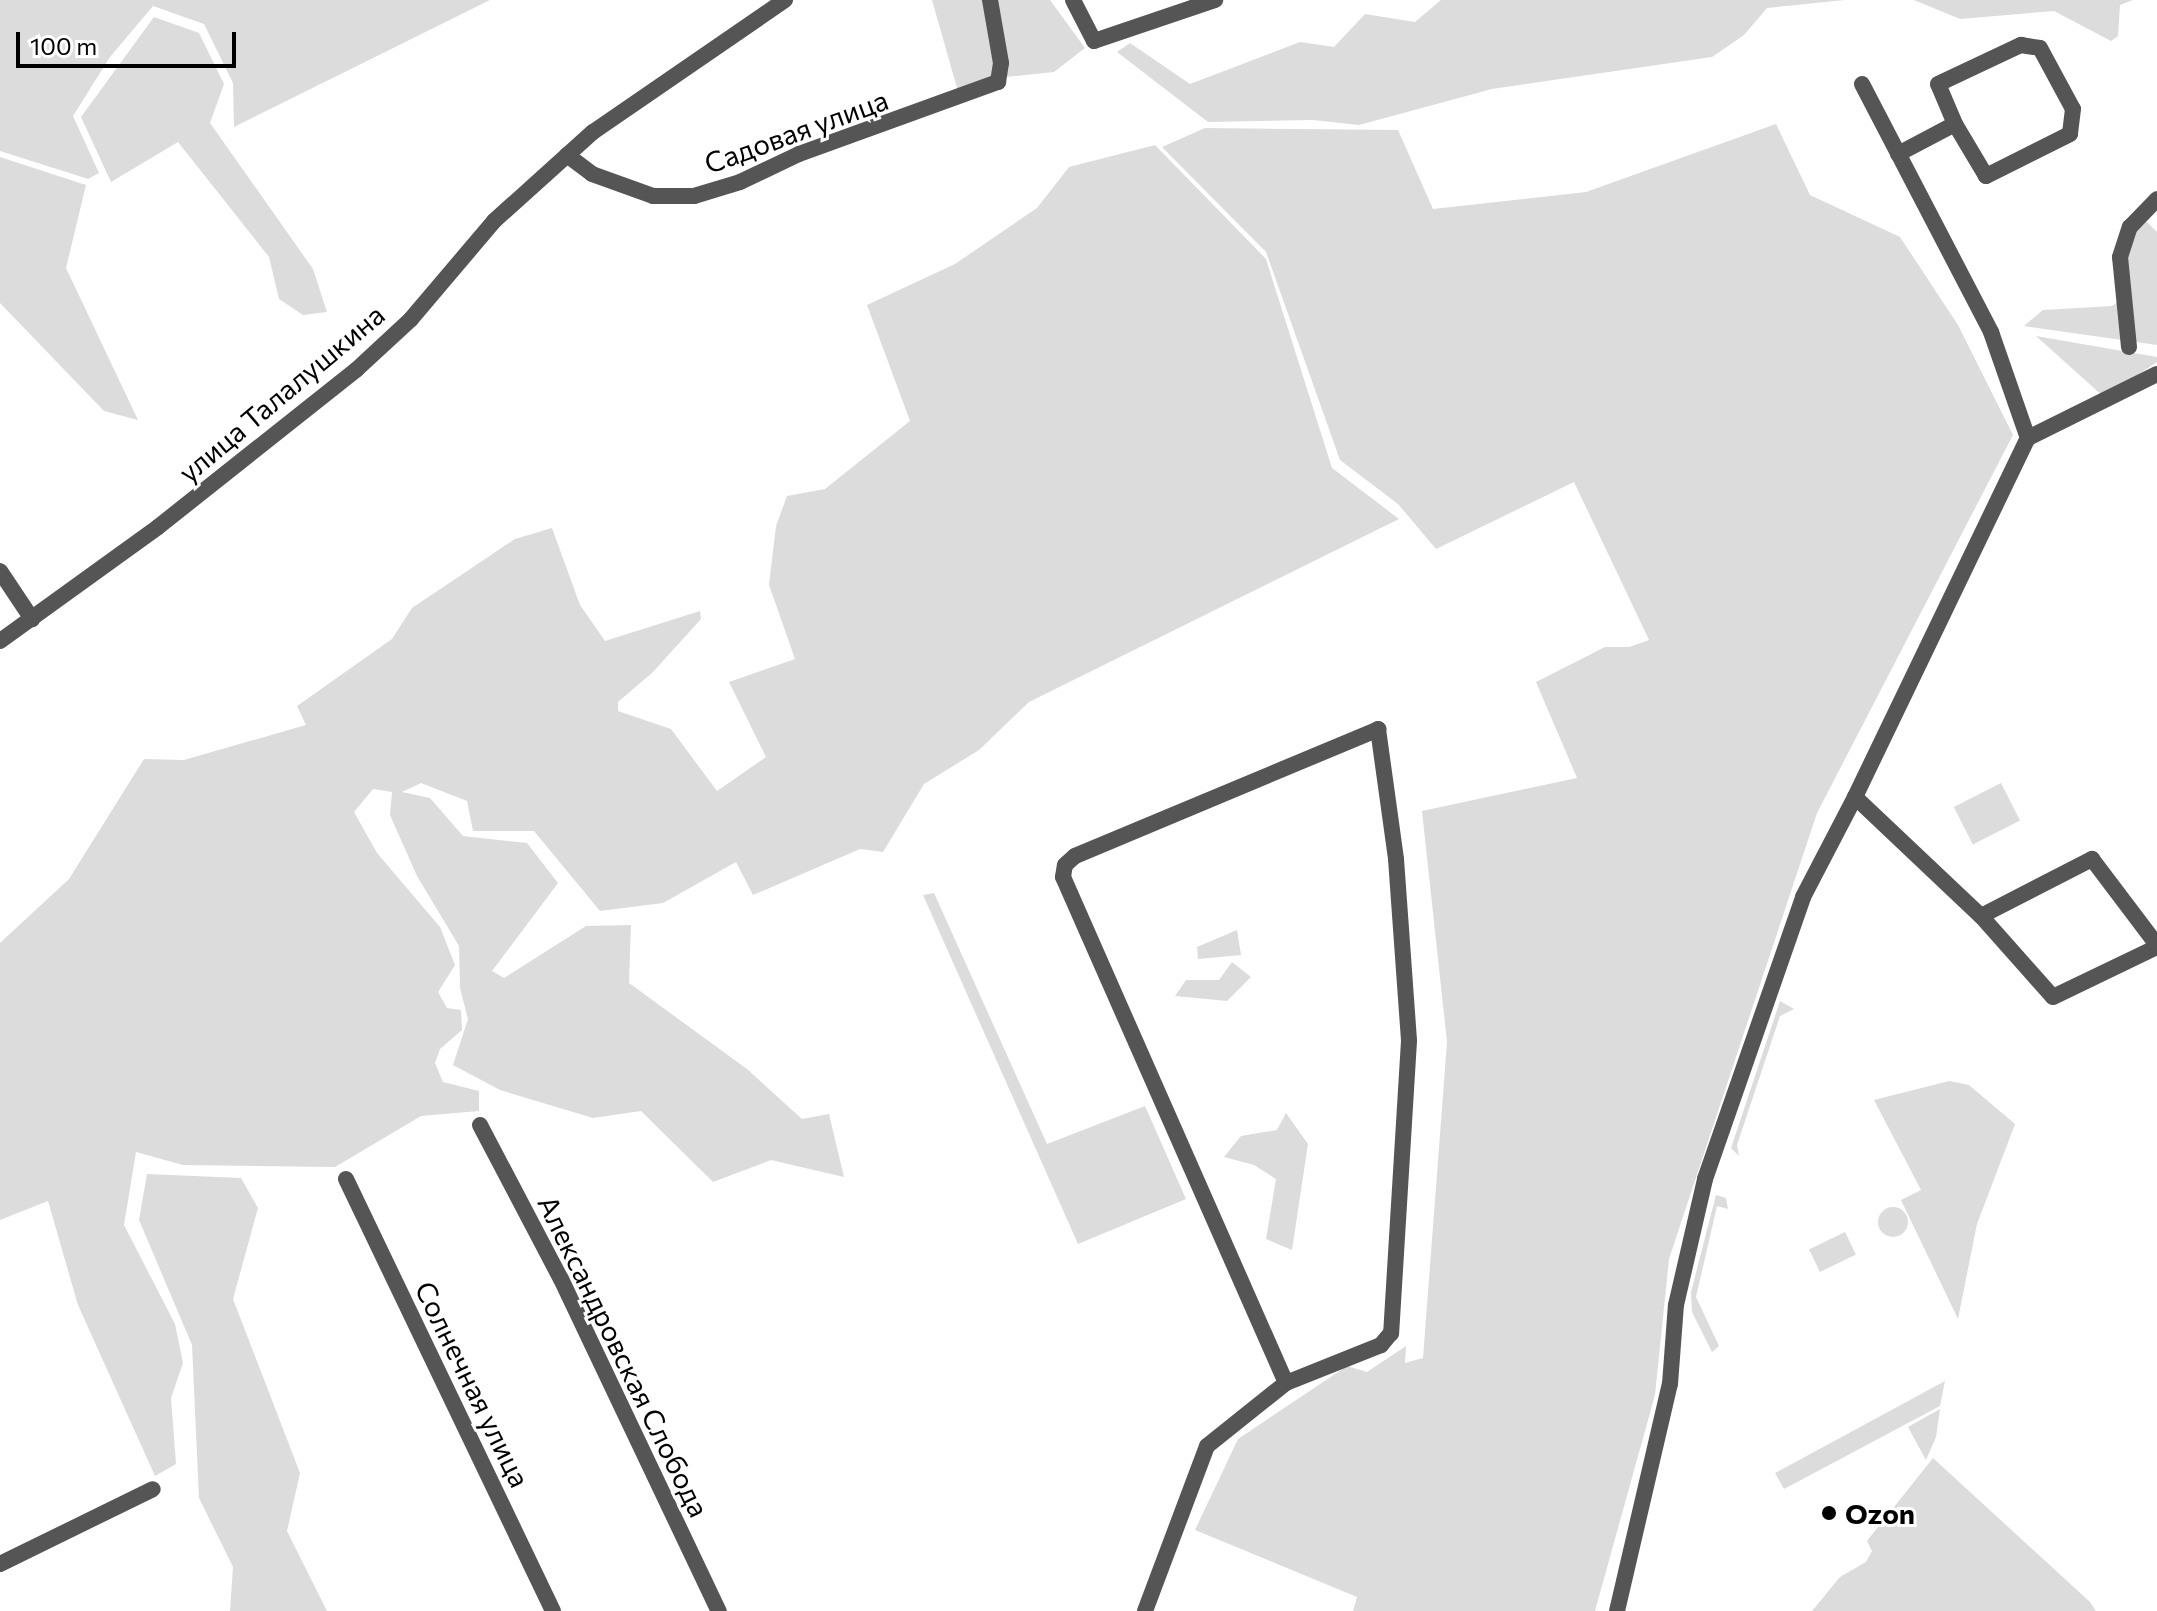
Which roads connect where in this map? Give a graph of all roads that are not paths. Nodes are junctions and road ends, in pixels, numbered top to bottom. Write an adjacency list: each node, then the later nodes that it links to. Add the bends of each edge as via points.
1 (785, 0): 8 (street, улица Талалушкина, via 624,108)
2 (990, 0): 8 (street, Садовая улица, via 1001,63 998,82 694,196 653,196 592,174)
3 (1073, 0): 4 (street, via 1094,41)
4 (1215, 0)
5 (1862, 84): 7 (street)
6 (1955, 124): 6 (street, via 1938,84 2021,45 2040,48 2073,109 2070,134 1986,176); 7 (street)
7 (1898, 154): 12 (street, via 1991,332)
8 (567, 155): 14 (street, улица Талалушкина, via 494,221 411,319 356,370)
9 (2157, 199): 10 (street, via 2130,227 2120,257)
10 (2129, 347)
11 (2157, 374): 12 (street)
12 (2028, 438): 16 (street)
13 (0, 571): 14 (street)
14 (32, 619): 15 (street, улица Талалушкина)
15 (0, 641)
16 (1855, 797): 17 (street); 27 (street, via 1803,897 1709,1164 1676,1305 1670,1384)
17 (1981, 916): 18 (street, via 2053,997); 18 (street, via 2092,859)
18 (2157, 946)
19 (480, 1125): 25 (street, Александровская Слобода, via 561,1279)
20 (346, 1179): 24 (street, Солнечная улица)
21 (1286, 1383): 21 (street, via 1063,877 1075,856 1378,729 1396,859 1409,1041 1391,1333 1381,1345); 26 (street, via 1207,1446)
22 (153, 1489): 23 (street)
23 (0, 1564)
24 (553, 1611)
25 (719, 1611)
26 (1145, 1611)
27 (1617, 1611)

